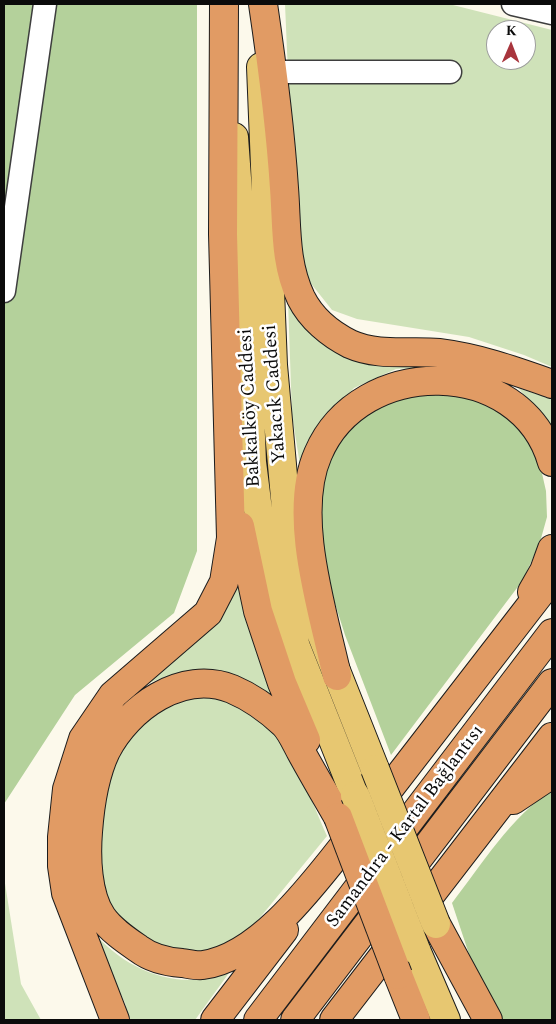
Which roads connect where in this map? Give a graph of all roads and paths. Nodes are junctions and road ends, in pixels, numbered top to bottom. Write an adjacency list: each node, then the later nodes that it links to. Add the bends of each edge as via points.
1 (45, 4): 9 (lane)
2 (225, 4): 11 (highway, via 223,234); 21 (main road, Bakkalköy Caddesi, via 245,288 252,462 258,510 268,557 296,647)
3 (258, 4): 17 (main road, Yakacık Caddesi, via 273,365 282,478 298,575)
4 (263, 4): 7 (highway)
5 (513, 4): 6 (lane)
6 (552, 12)
7 (273, 72): 8 (lane); 10 (highway, via 286,247 302,300 318,323 351,344 390,353 437,353 481,360)
8 (450, 72)
9 (4, 291)
10 (552, 384)
11 (228, 460): 22 (highway, via 258,611 282,682); 25 (highway, via 231,538 224,582 208,613 113,695 83,739 67,789 62,847 66,893)
12 (552, 462): 17 (highway, via 534,426 511,404 495,395 447,380 420,380 394,386 371,396 349,412 329,434 317,454 307,493 307,535)
13 (552, 549): 16 (highway, via 544,571)
14 (552, 578): 16 (highway)
15 (552, 633): 27 (highway, Samandıra - Kartal Bağlantısı)
16 (504, 640): 21 (highway)
17 (337, 676): 24 (main road, Yakacık Caddesi, bridge)
18 (552, 683): 28 (highway, Samandıra - Kartal Bağlantısı)
19 (552, 736): 23 (highway)
20 (552, 774): 23 (highway)
21 (363, 804): 22 (highway, via 283,918 240,952 203,965 172,962 146,954 101,916 90,883 87,848 91,800 105,753 118,731 135,712 160,695 187,686 209,685 231,688 260,704 286,725); 26 (highway); 31 (main road, Bakkalköy Caddesi, bridge, via 416,950)
22 (338, 817): 30 (highway, bridge)
23 (484, 822): 29 (highway)
24 (436, 924): 32 (main road, Yakacık Caddesi); 33 (highway)
25 (114, 1020)
26 (215, 1020)
27 (258, 1020)
28 (295, 1020)
29 (334, 1020)
30 (416, 1020)
31 (446, 1020)
32 (474, 1020)
33 (488, 1020)

